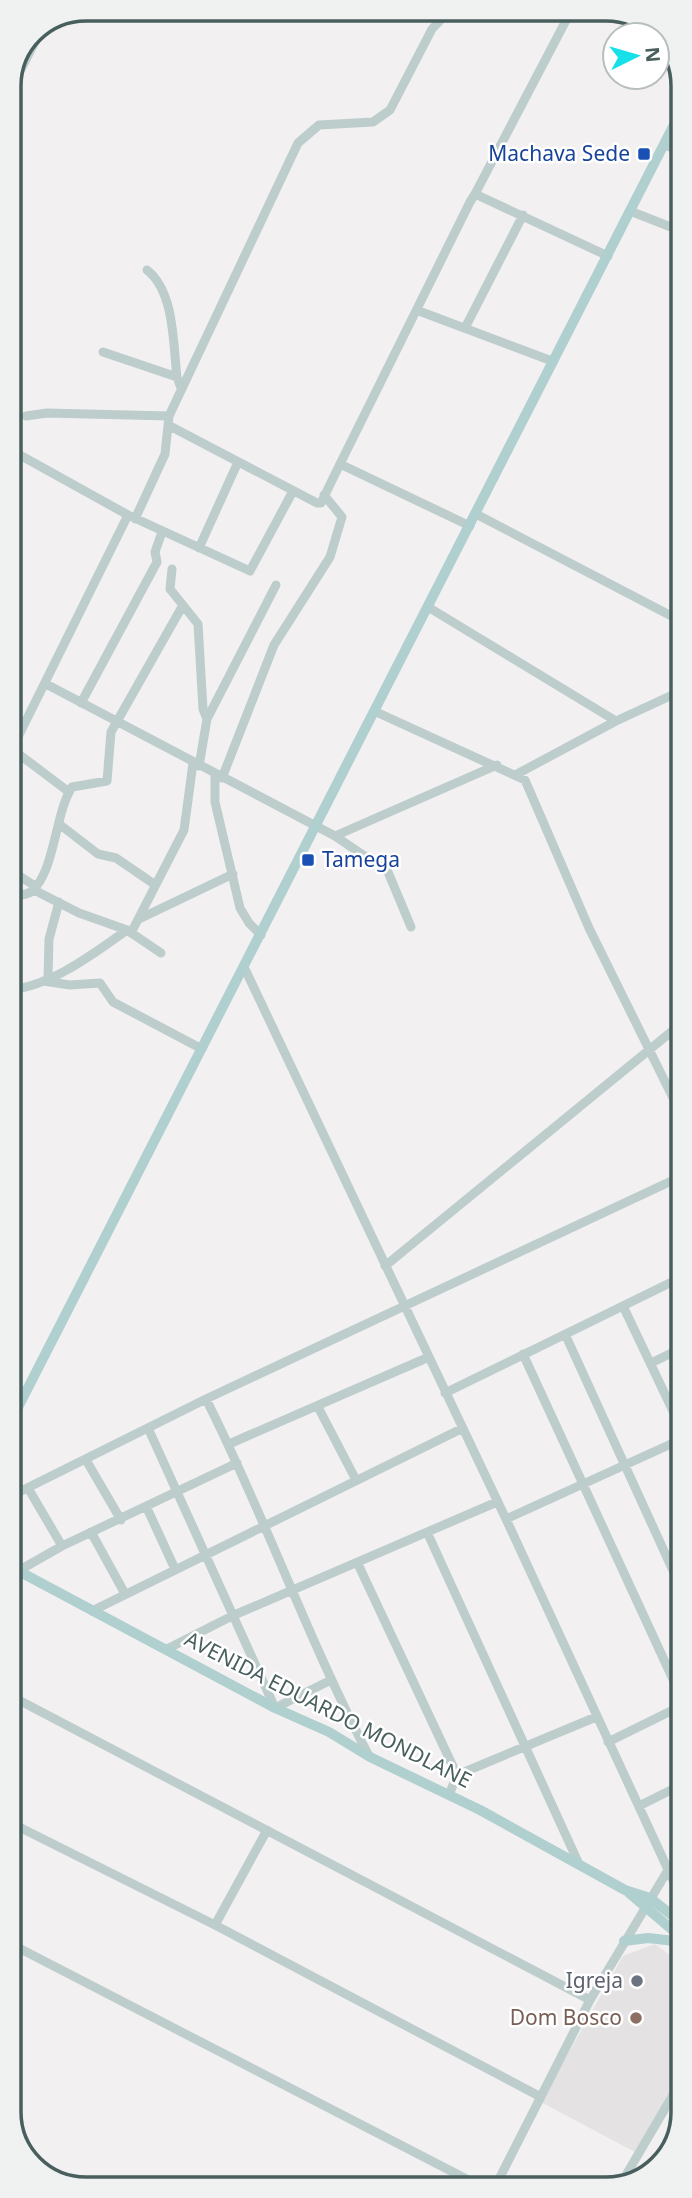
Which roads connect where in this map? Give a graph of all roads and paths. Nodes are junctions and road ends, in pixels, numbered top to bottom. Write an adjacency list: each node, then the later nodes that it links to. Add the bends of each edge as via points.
1 (440, 21): 17 (street, via 390,110 373,122 319,125 298,143)
2 (566, 21): 6 (street)
3 (671, 131): 4 (main road)
4 (664, 145): 5 (street); 7 (main road)
5 (671, 147)
6 (475, 194): 8 (street); 12 (street)
7 (630, 211): 9 (street); 10 (main road)
8 (523, 215): 10 (street); 13 (street)
9 (671, 227)
10 (608, 256): 15 (main road)
11 (147, 270): 16 (street, via 156,277 165,300)
12 (419, 311): 13 (street); 22 (street)
13 (465, 328): 15 (street)
14 (103, 352): 16 (street)
15 (552, 361): 25 (main road)
16 (177, 377): 17 (street)
17 (181, 388): 19 (street)
18 (26, 416): 19 (street, via 47,413)
19 (169, 421): 21 (street); 26 (street, via 165,454)
20 (21, 456): 26 (street)
21 (238, 462): 23 (street); 29 (street)
22 (340, 464): 24 (street); 27 (street)
23 (293, 491): 24 (street, via 319,504); 29 (street, via 252,570)
24 (324, 495): 47 (street, via 342,517 330,557 274,645)
25 (476, 514): 27 (main road); 34 (street)
26 (131, 517): 28 (street); 35 (street)
27 (470, 526): 33 (main road)
28 (162, 532): 29 (street); 37 (street, via 155,552 157,562)
29 (199, 548)
30 (172, 569): 32 (street, via 170,589)
31 (276, 585): 39 (street)
32 (183, 605): 39 (street, via 198,624); 41 (street)
33 (428, 607): 38 (main road); 40 (street)
34 (671, 616)
35 (46, 684): 37 (street); 42 (street)
36 (671, 696): 40 (street)
37 (80, 703): 41 (street)
38 (374, 711): 45 (street); 50 (main road)
39 (207, 719): 44 (street)
40 (616, 721): 46 (street)
41 (116, 722): 44 (street); 48 (street, via 108,745 107,781 75,786)
42 (21, 732)
43 (21, 758): 48 (street)
44 (196, 764): 47 (street); 54 (street, via 184,830)
45 (497, 765): 46 (street); 51 (street)
46 (517, 774): 68 (street, via 528,786 589,928)
47 (218, 776): 50 (street); 52 (street, via 215,802)
48 (69, 792): 49 (street)
49 (59, 824): 54 (street, via 97,854 116,858); 55 (street)
50 (316, 828): 51 (street); 61 (main road)
51 (335, 836): 59 (street, via 388,872)
52 (233, 874): 58 (street); 61 (street, via 244,916)
53 (21, 878): 55 (street)
54 (154, 884): 58 (street)
55 (34, 888): 56 (street); 57 (street)
56 (21, 894)
57 (59, 902): 60 (street); 64 (street, via 49,939)
58 (139, 919): 60 (street)
59 (411, 927)
60 (129, 931): 62 (street); 64 (street)
61 (261, 935): 63 (main road)
62 (161, 953)
63 (244, 967): 67 (main road); 71 (street)
64 (46, 980): 65 (street); 67 (street, via 70,985 100,983 113,1002)
65 (21, 987)
66 (671, 1033): 68 (street)
67 (202, 1049): 82 (main road)
68 (650, 1051): 69 (street); 71 (street)
69 (671, 1094)
70 (671, 1181): 74 (street)
71 (385, 1266): 74 (street)
72 (671, 1282): 73 (street)
73 (623, 1306): 75 (street); 79 (street)
74 (406, 1308): 78 (street); 81 (street)
75 (565, 1334): 76 (street); 91 (street)
76 (523, 1354): 80 (street); 93 (street)
77 (671, 1354): 79 (street)
78 (429, 1357): 80 (street); 84 (street)
79 (652, 1363): 83 (street)
80 (446, 1393): 86 (street)
81 (206, 1399): 85 (street); 87 (street)
82 (21, 1402)
83 (671, 1405)
84 (318, 1408): 87 (street); 92 (street)
85 (148, 1428): 89 (street); 96 (street)
86 (461, 1429): 92 (street); 97 (street)
87 (229, 1444): 90 (street)
88 (671, 1444): 91 (street)
89 (86, 1460): 94 (street); 100 (street)
90 (237, 1463): 96 (street); 101 (street)
91 (626, 1465): 93 (street); 108 (street)
92 (355, 1478): 101 (street)
93 (584, 1484): 99 (street); 116 (street)
94 (28, 1488): 95 (street); 104 (street)
95 (21, 1491)
96 (178, 1492): 98 (street); 105 (street)
97 (497, 1502): 99 (street); 103 (street)
98 (146, 1506): 100 (street); 109 (street)
99 (506, 1518): 121 (street)
100 (121, 1520): 102 (street)
101 (264, 1526): 105 (street); 112 (street)
102 (91, 1532): 104 (street); 111 (street)
103 (427, 1532): 106 (street); 123 (street)
104 (62, 1546): 107 (street)
105 (207, 1554): 109 (street); 114 (street)
106 (358, 1562): 112 (street); 125 (street)
107 (21, 1566)
108 (671, 1568)
109 (175, 1569): 111 (street)
110 (21, 1573): 113 (main road, AVENIDA EDUARDO MONDLANE)
111 (124, 1592): 113 (street)
112 (292, 1592): 114 (street); 117 (street)
113 (92, 1611): 115 (main road, AVENIDA EDUARDO MONDLANE)
114 (232, 1616): 115 (street); 119 (street)
115 (167, 1648): 119 (main road, AVENIDA EDUARDO MONDLANE)
116 (671, 1676)
117 (331, 1680): 119 (street); 124 (street)
118 (21, 1701): 130 (street)
119 (275, 1708): 124 (main road, AVENIDA EDUARDO MONDLANE)
120 (671, 1709): 122 (street)
121 (596, 1717): 122 (street); 123 (street)
122 (608, 1742): 128 (street)
123 (526, 1747): 125 (street); 131 (street)
124 (370, 1757): 127 (main road, AVENIDA EDUARDO MONDLANE)
125 (457, 1775): 127 (street)
126 (671, 1790): 128 (street)
127 (449, 1795): 131 (main road, AVENIDA EDUARDO MONDLANE)
128 (639, 1805): 132 (street)
129 (21, 1828): 136 (street)
130 (267, 1830): 136 (street); 141 (street)
131 (579, 1864): 134 (main road, AVENIDA EDUARDO MONDLANE)
132 (668, 1870): 133 (street); 134 (street)
133 (671, 1876)
134 (647, 1902): 135 (main road, AVENIDA EDUARDO MONDLANE); 137 (main road, AVENIDA EDUARDO MONDLANE); 139 (street)
135 (671, 1917)
136 (215, 1926): 142 (street)
137 (671, 1927)
138 (671, 1939): 139 (main road)
139 (624, 1941): 141 (street)
140 (21, 1949): 145 (street)
141 (590, 2000): 142 (street)
142 (539, 2096): 146 (street)
143 (671, 2100): 144 (street)
144 (630, 2172)
145 (463, 2177)
146 (500, 2177)

